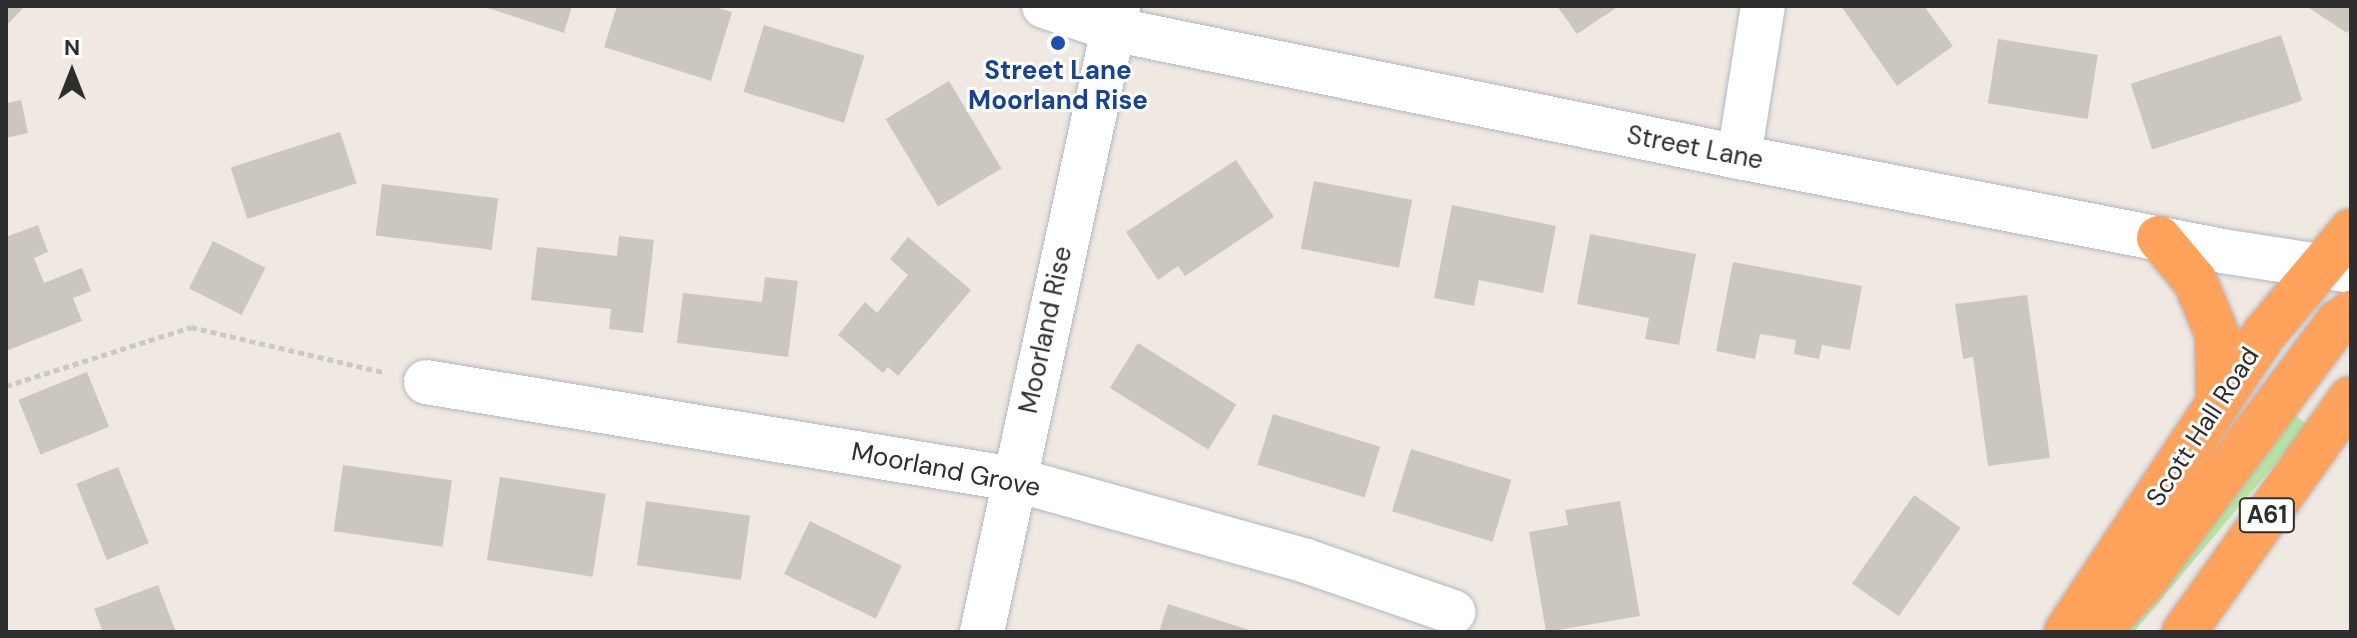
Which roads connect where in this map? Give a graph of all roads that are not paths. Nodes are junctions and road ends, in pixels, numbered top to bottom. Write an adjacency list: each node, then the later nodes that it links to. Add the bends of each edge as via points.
1 (1044, 6): 3 (street, Street Lane)
2 (1763, 6): 4 (street)
3 (1115, 18): 4 (street, Street Lane); 12 (street, Moorland Rise)
4 (1739, 157): 6 (street, Street Lane)
5 (2351, 231): 7 (highway, Scott Hall Road)
6 (2159, 238): 7 (street, Street Lane); 11 (highway, via 2195,281 2217,334)
7 (2336, 268): 11 (highway, Scott Hall Road, via 2264,334)
8 (2351, 313): 16 (highway, via 2338,322 2141,585)
9 (426, 382): 12 (street, Moorland Grove)
10 (2351, 398): 17 (highway, A61)
11 (2218, 402): 15 (highway, Scott Hall Road)
12 (1013, 479): 13 (street, Moorland Grove, via 1306,561); 14 (street, Moorland Rise)
13 (1453, 612)
14 (982, 632)
15 (2066, 632)
16 (2096, 632)
17 (2184, 632)

